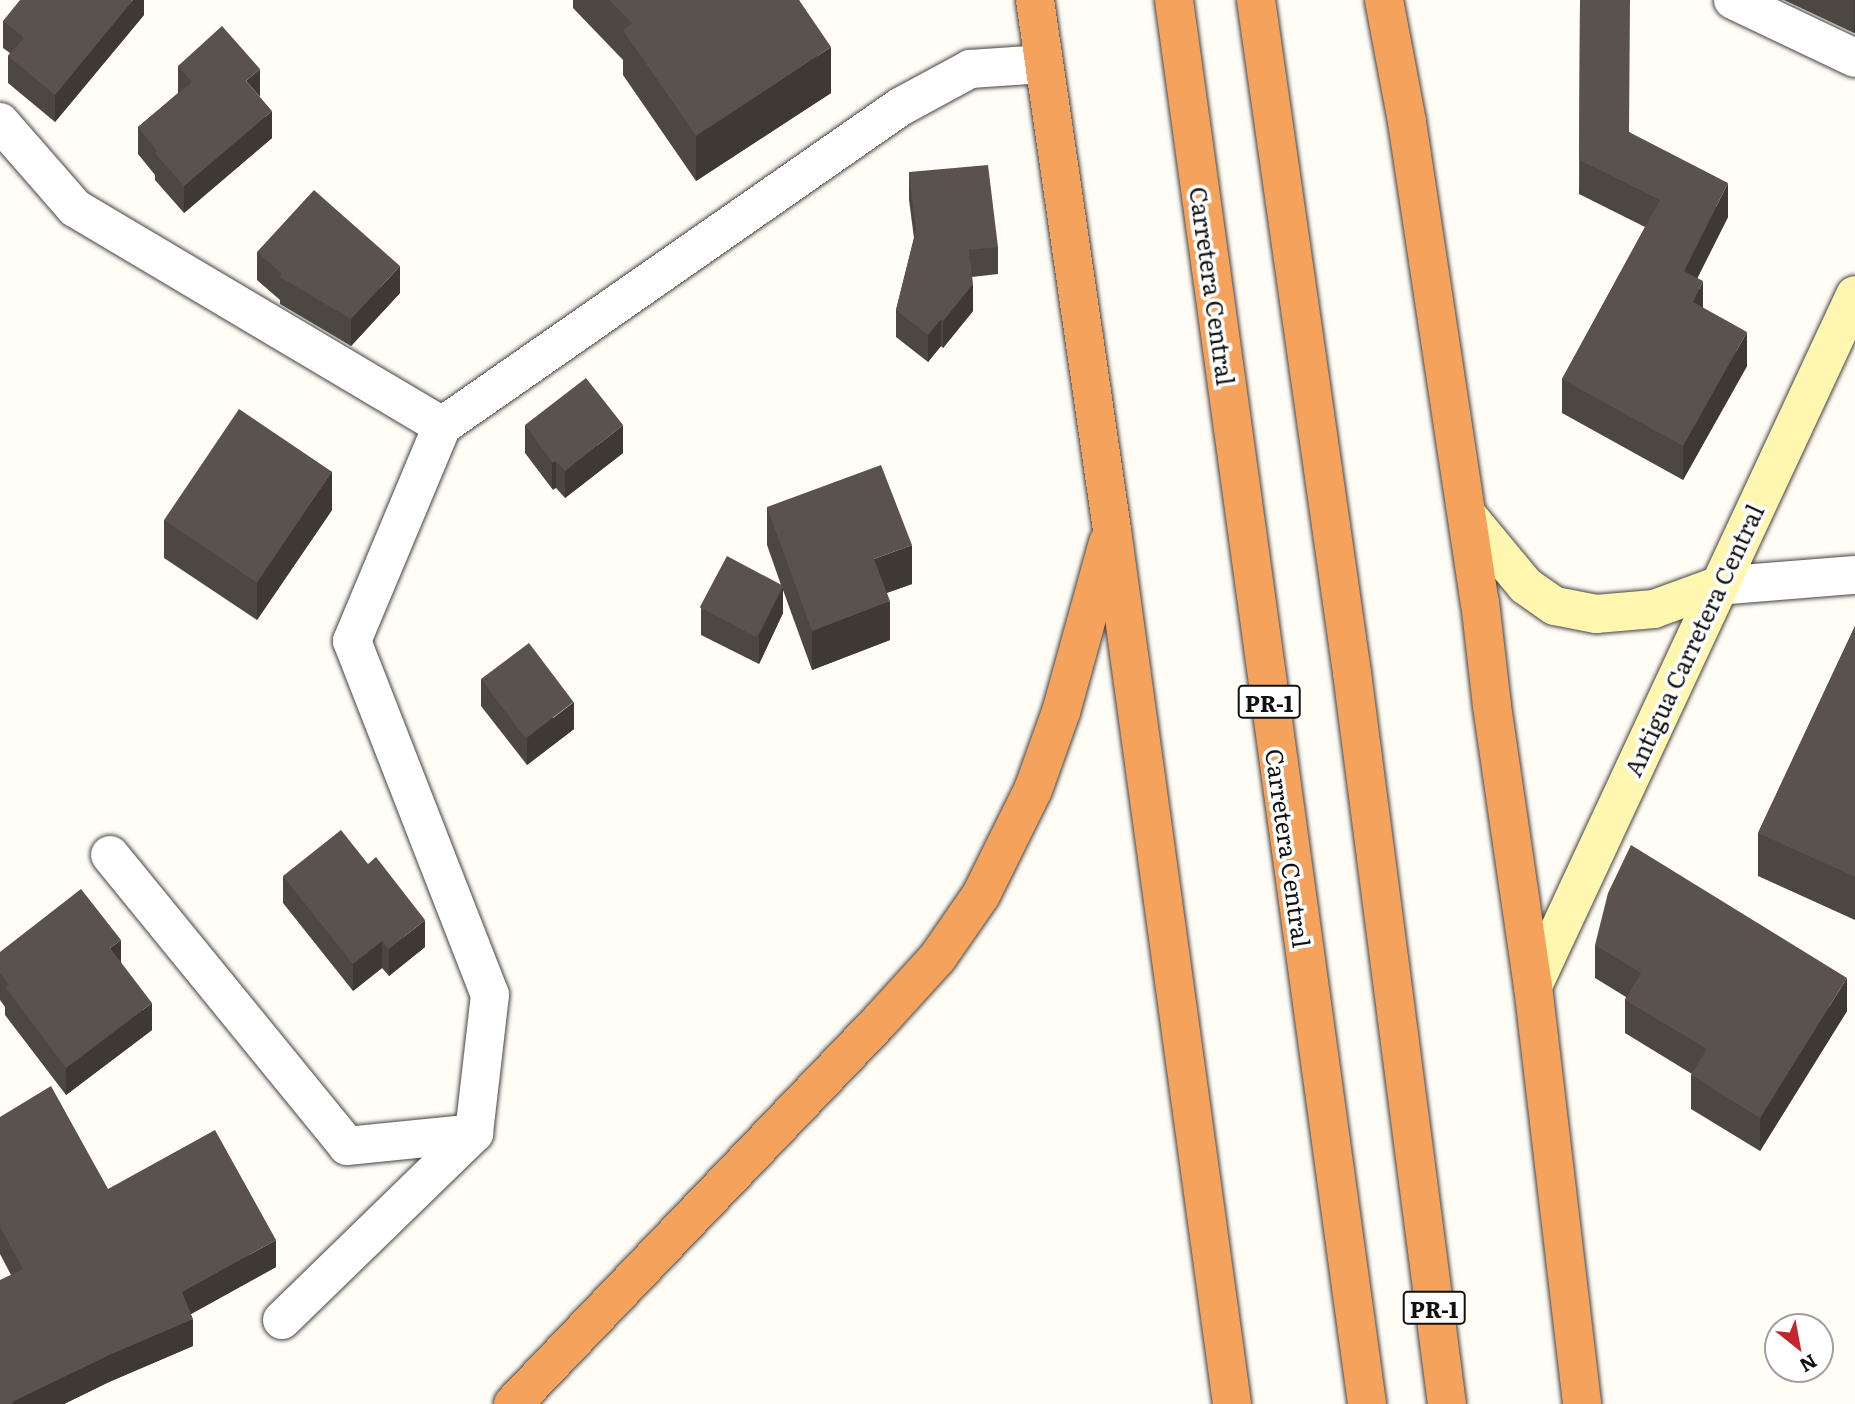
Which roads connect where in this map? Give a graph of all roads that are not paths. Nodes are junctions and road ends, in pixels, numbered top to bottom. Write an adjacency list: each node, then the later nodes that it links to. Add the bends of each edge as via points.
1 (1035, 0): 7 (highway)
2 (1174, 0): 21 (highway, Carretera Central / PR-1)
3 (1256, 0): 22 (highway, PR-1, via 1352,673)
4 (1384, 0): 11 (highway)
5 (1733, 0): 6 (street)
6 (1855, 58)
7 (1044, 64): 10 (street, via 970,69 900,107); 12 (highway)
8 (0, 122): 10 (street, via 75,208)
9 (1855, 295): 14 (street, Antigua Carretera Central)
10 (442, 426): 17 (street, via 352,641 490,995)
11 (1467, 515): 14 (street, via 1526,586 1555,606 1596,614 1654,609); 16 (highway)
12 (1112, 530): 19 (highway, via 1061,712 1033,790 981,895 938,957 878,1023); 20 (highway)
13 (1855, 575): 14 (street)
14 (1717, 586): 16 (street, Antigua Carretera Central)
15 (110, 855): 17 (street, via 347,1146)
16 (1533, 986): 23 (highway)
17 (474, 1133): 18 (street)
18 (282, 1320)
19 (513, 1404)
20 (1232, 1404)
21 (1367, 1404)
22 (1447, 1404)
23 (1582, 1404)

